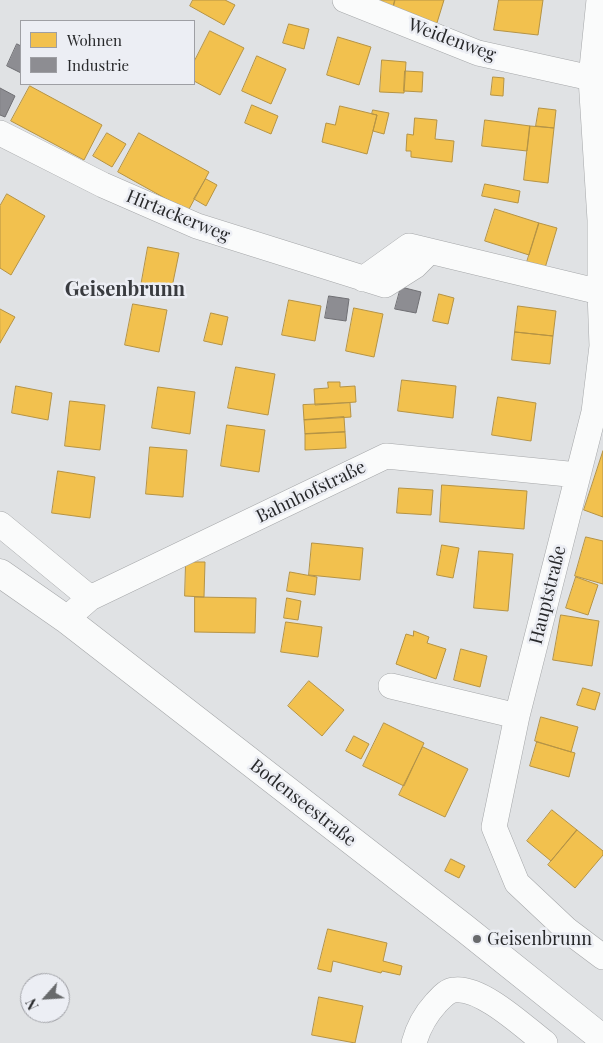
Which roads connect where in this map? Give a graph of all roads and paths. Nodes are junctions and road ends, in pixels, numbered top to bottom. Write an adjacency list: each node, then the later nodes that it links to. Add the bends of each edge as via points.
1 (345, 0): 3 (street, Weidenweg, via 478,53)
2 (599, 0): 3 (street, Hauptstraße)
3 (591, 78): 5 (street, Hauptstraße)
4 (0, 132): 6 (street, Hirtackerweg, via 103,185 197,226 363,279 409,246)
5 (601, 222): 6 (street, Hauptstraße)
6 (600, 292): 7 (street, Hauptstraße, via 602,346 594,412)
7 (578, 475): 10 (street, Bahnhofstraße, via 386,456); 13 (street, Hauptstraße)
8 (0, 524): 10 (street)
9 (0, 573): 11 (main road, Bodenseestraße)
10 (90, 598): 11 (street, Bahnhofstraße)
11 (66, 619): 15 (main road, Bodenseestraße)
12 (391, 686): 13 (street)
13 (517, 716): 14 (street, Hauptstraße, via 494,827 518,883 567,930)
14 (603, 957)
15 (603, 1039)
16 (414, 1043): 17 (street, via 427,1013 443,995 452,990 466,990 487,998)
17 (545, 1043)

